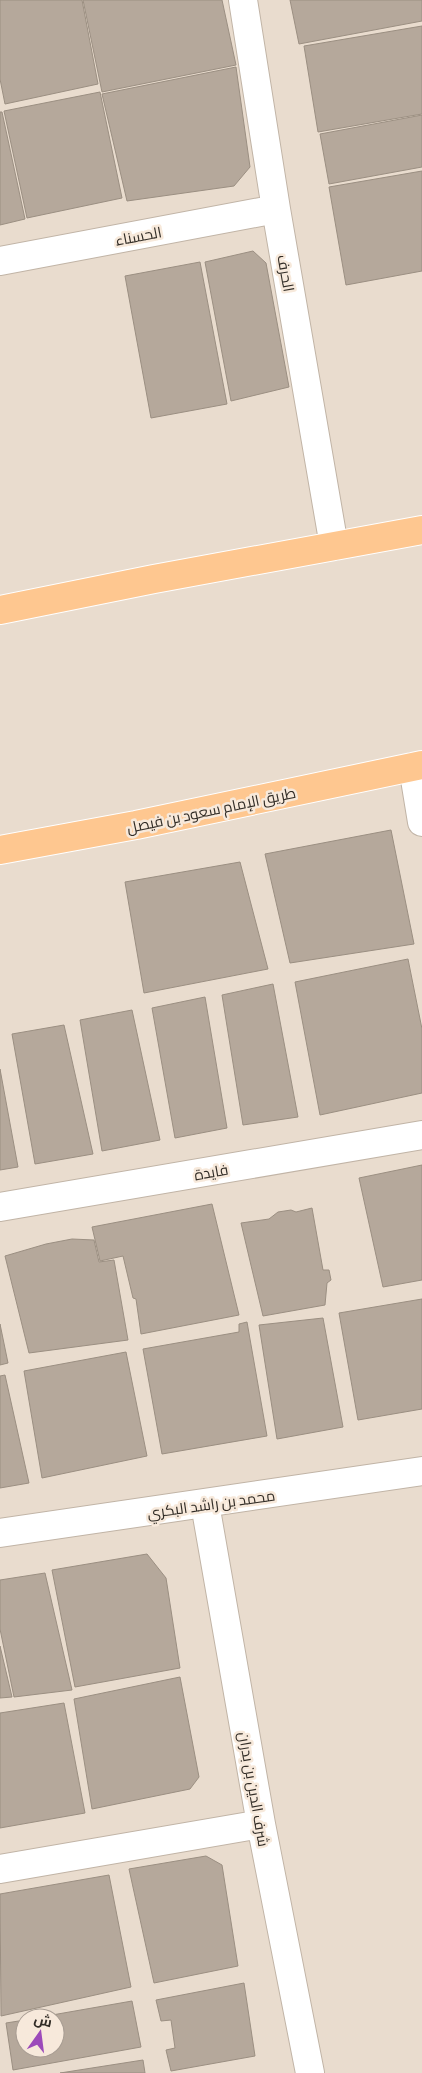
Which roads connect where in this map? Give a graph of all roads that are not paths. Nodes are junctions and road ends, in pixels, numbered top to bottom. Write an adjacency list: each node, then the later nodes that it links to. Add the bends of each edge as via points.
1 (243, 0): 2 (street, الحرف)
2 (276, 209): 3 (street, الحسناء); 5 (street, الحرف)
3 (0, 261)
4 (422, 530): 5 (main road)
5 (334, 546): 6 (main road)
6 (0, 610)
7 (417, 766): 8 (street); 9 (main road, طريق الإمام سعود بن فيصل)
8 (422, 822)
9 (0, 850)
10 (422, 1135): 11 (street, فايدة)
11 (0, 1207)
12 (422, 1471): 13 (street, محمد بن راشد البكري)
13 (205, 1504): 14 (street, محمد بن راشد البكري); 15 (street, شرف الدين بن بدران)
14 (0, 1533)
15 (261, 1824): 16 (street); 17 (street, شرف الدين بن بدران)
16 (0, 1869)
17 (310, 2073)

